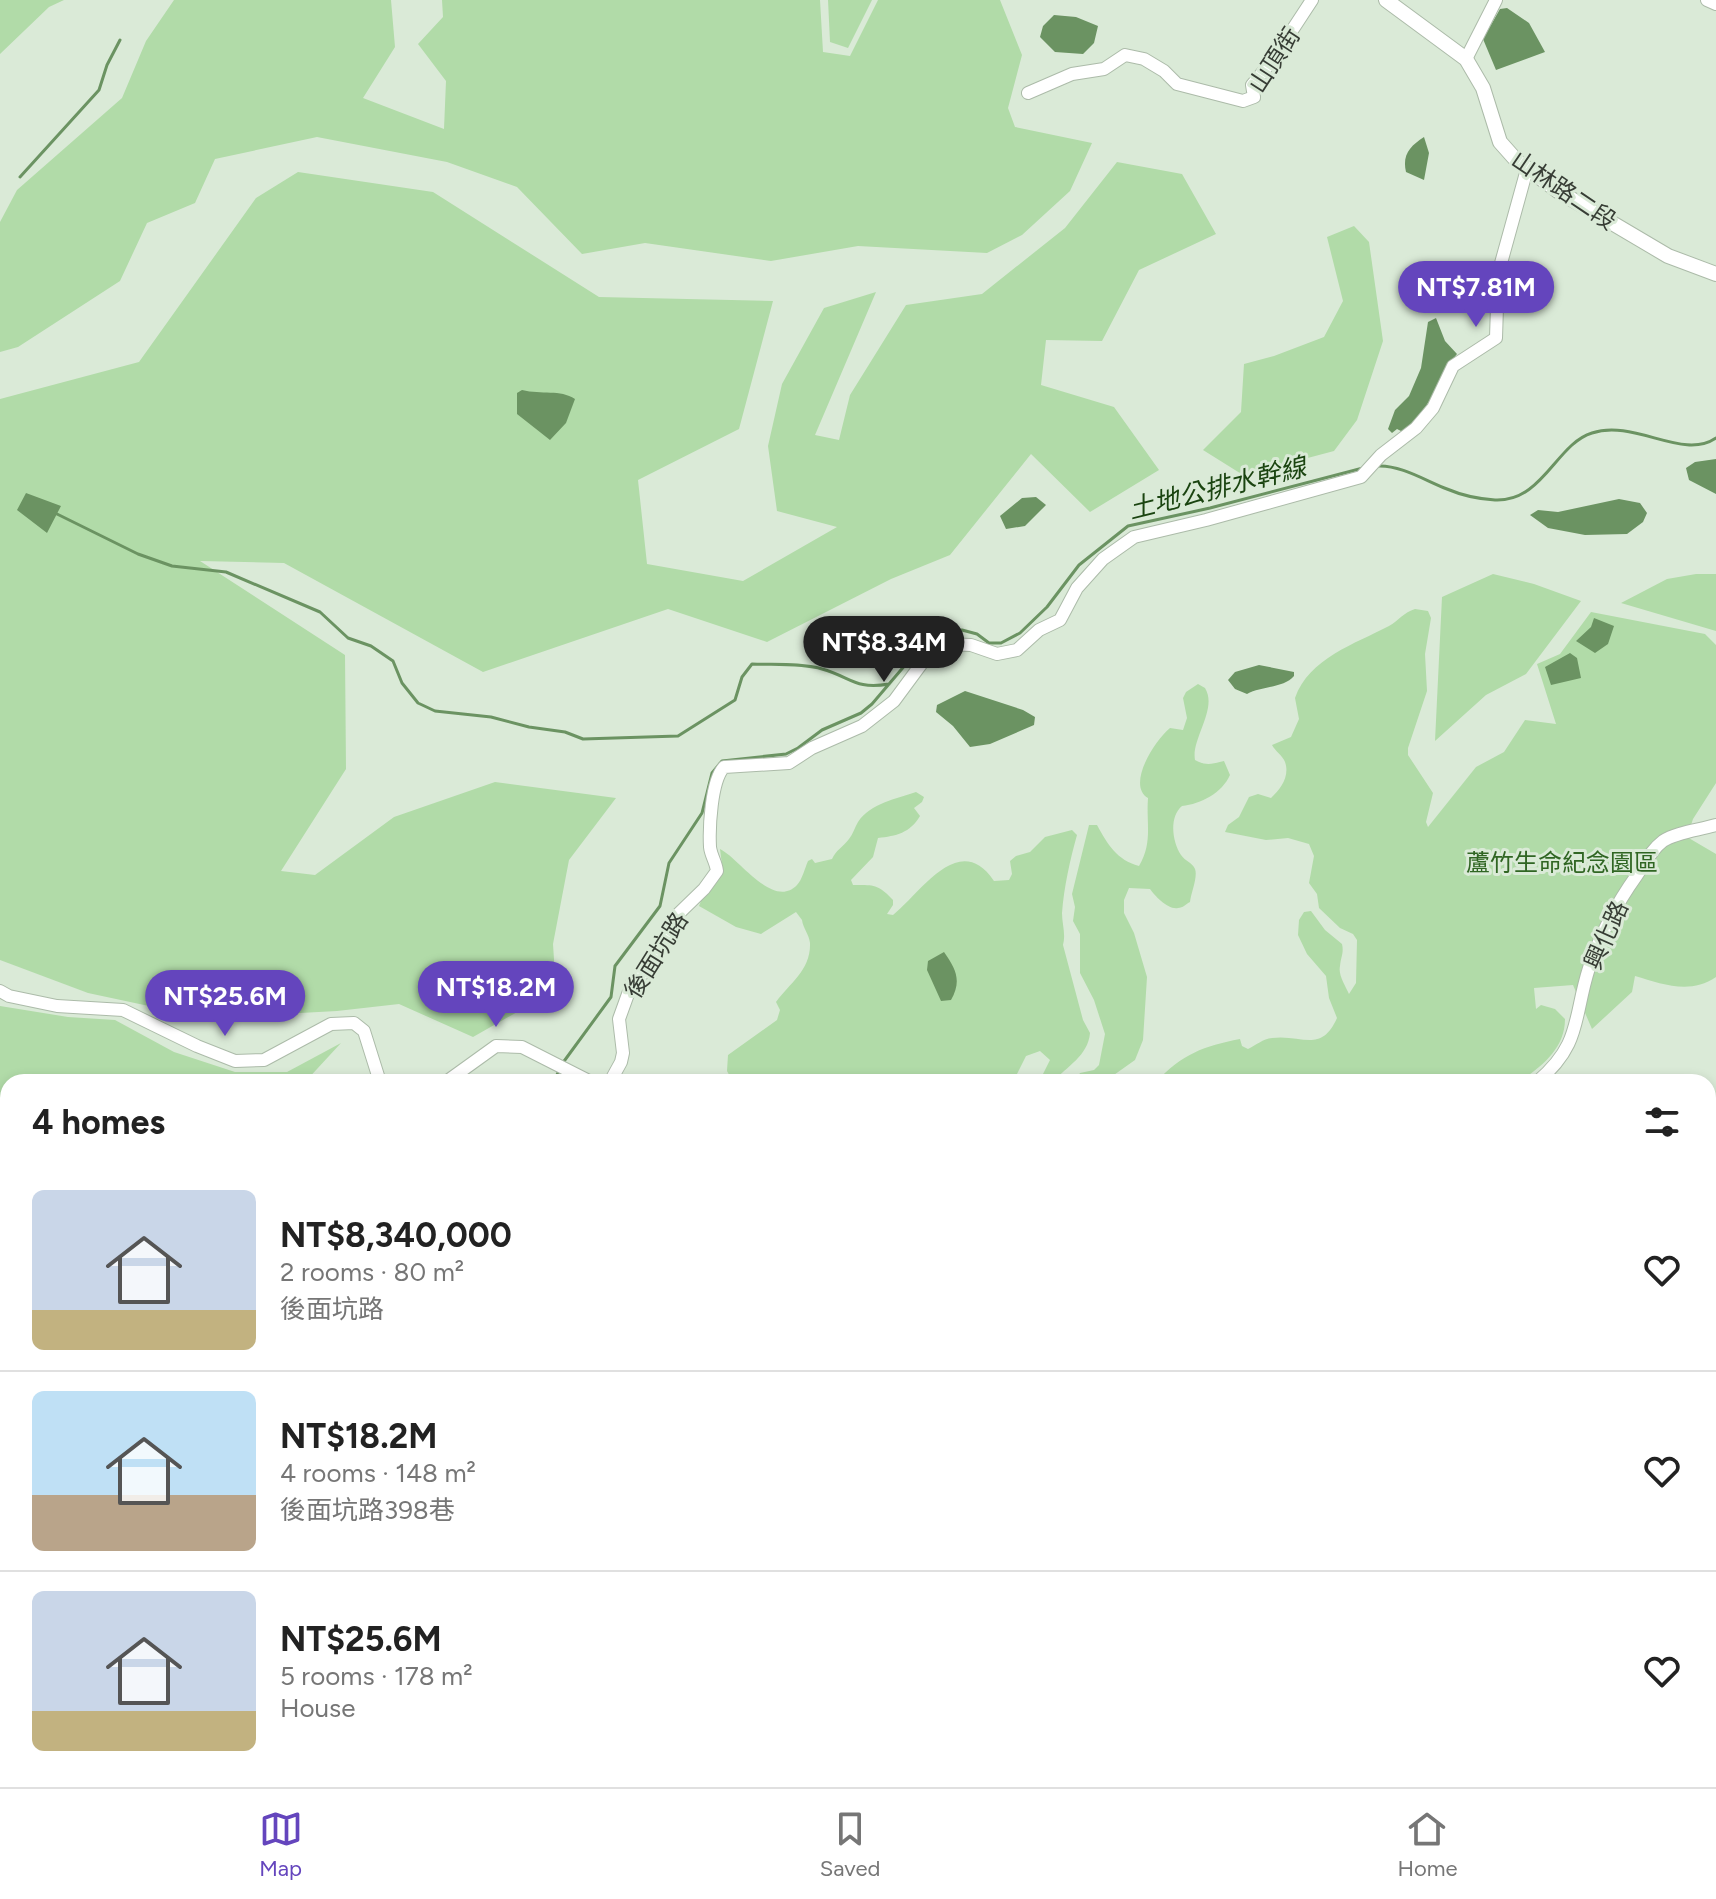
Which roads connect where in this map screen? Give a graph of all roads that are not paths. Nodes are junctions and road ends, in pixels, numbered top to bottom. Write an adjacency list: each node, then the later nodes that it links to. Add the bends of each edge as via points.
1 (1312, 0): 7 (street, 山頂街, via 1252,85 1254,97 1243,101 1177,84 1144,59 1125,55 1104,69 1072,74)
2 (1386, 0): 6 (main road, 山林路二段)
3 (1496, 0): 6 (street)
4 (1707, 0): 5 (street)
5 (1716, 4)
6 (1466, 59): 8 (main road, 山林路二段, via 1483,88 1500,142)
7 (1028, 93)
8 (1527, 169): 9 (main road, 山林路二段, via 1668,256); 15 (street, 後面坑路, via 1498,274 1496,338 1453,366 1433,408 1364,474 1134,537 1103,559 1077,588 1060,620 1017,650 997,654 945,644 925,659 894,701 862,726 789,763 724,767 716,780 710,848 717,871 671,921 654,964 632,983 619,1019 623,1053)
9 (1716, 274)
10 (1716, 825): 16 (street, 興化路, via 1672,836 1652,851 1613,913 1590,965 1572,1041)
11 (0, 991): 12 (street, via 57,1006 123,1010 235,1061 264,1060 331,1024 354,1023 364,1031)
12 (377, 1074)
13 (457, 1074): 14 (street, via 496,1046 522,1047)
14 (575, 1074)
15 (614, 1074)
16 (1545, 1074)

